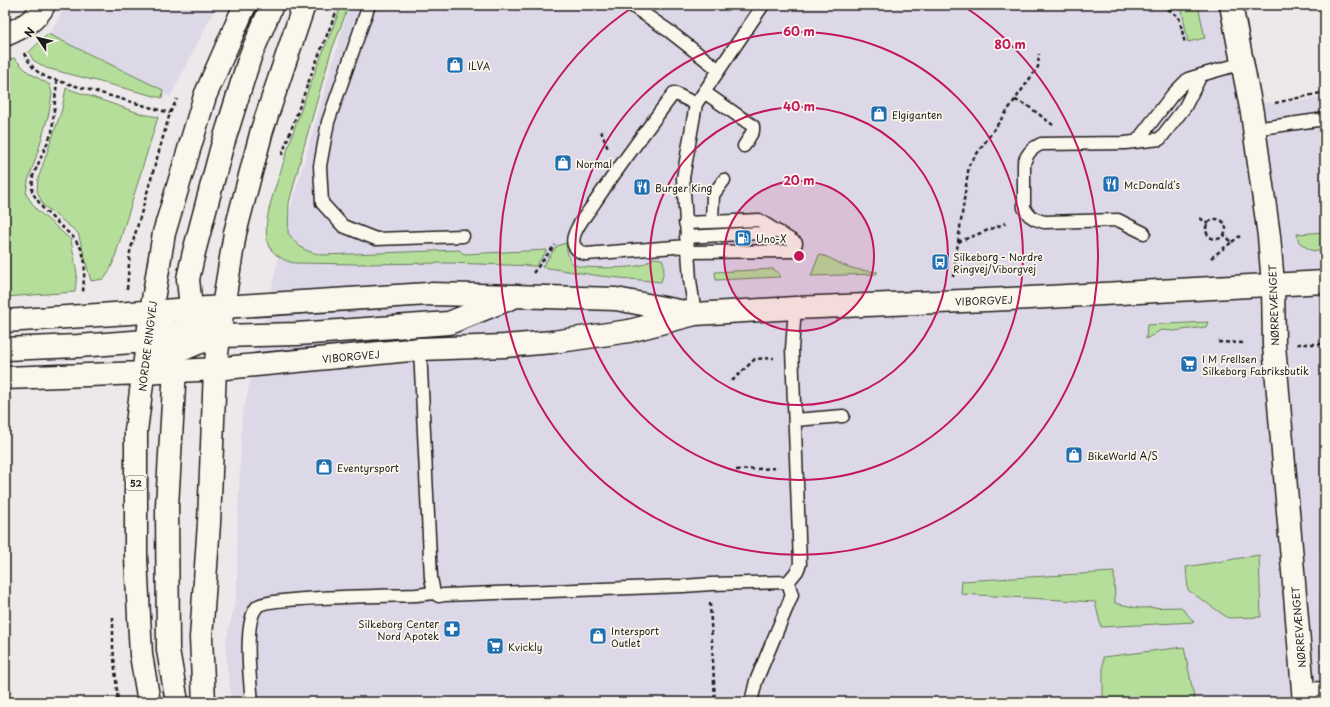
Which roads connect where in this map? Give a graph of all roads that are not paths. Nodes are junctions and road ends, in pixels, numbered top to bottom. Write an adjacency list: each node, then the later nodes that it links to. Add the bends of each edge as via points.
1 (245, 5): 31 (main road, NORDRE RINGVEJ, via 205,96 164,233)
2 (272, 5): 34 (main road, via 250,58 221,150 188,279)
3 (369, 5): 24 (lane, via 328,122 320,166 322,203 343,226 376,239)
4 (631, 5): 11 (lane)
5 (763, 5): 11 (lane)
6 (1231, 5): 10 (main road, NØRREVÆNGET)
7 (305, 8): 29 (main road, via 262,130 235,233)
8 (39, 12): 9 (main road, via 20,29)
9 (8, 33)
10 (1243, 63): 12 (lane); 16 (main road, NØRREVÆNGET)
11 (719, 70): 13 (lane)
12 (1201, 75): 17 (lane, via 1188,78); 17 (lane, via 1185,106 1160,139)
13 (704, 92): 14 (lane); 18 (lane, via 753,126 753,131)
14 (696, 104): 21 (lane, via 683,178); 25 (lane, via 674,93 605,187 577,229 574,238 576,248 586,254)
15 (1325, 119): 16 (lane)
16 (1254, 129): 27 (main road, NØRREVÆNGET)
17 (1137, 141): 23 (lane, via 1035,146 1024,162 1024,208 1029,215 1044,222 1118,220)
18 (744, 146)
19 (724, 180): 20 (lane, via 713,195)
20 (712, 222): 21 (lane); 22 (lane, via 759,220)
21 (685, 223): 25 (lane)
22 (779, 232): 25 (lane); 25 (lane, via 796,247)
23 (1144, 233)
24 (463, 236)
25 (687, 245): 32 (lane)
26 (1325, 282): 27 (main road, VIBORGVEJ)
27 (1273, 284): 30 (main road, VIBORGVEJ); 47 (main road, NØRREVÆNGET, via 1274,345)
28 (516, 296): 29 (main road, VIBORGVEJ, via 428,294); 32 (main road, VIBORGVEJ, via 616,299); 35 (main road, via 449,323 297,334)
29 (223, 307): 34 (main road, VIBORGVEJ); 35 (main road)
30 (795, 308): 32 (main road, VIBORGVEJ); 44 (lane, via 792,349)
31 (151, 312): 33 (main road, VIBORGVEJ); 34 (main road, VIBORGVEJ); 36 (main road, NORDRE RINGVEJ / 52); 39 (main road, via 160,319)
32 (695, 314): 38 (main road, VIBORGVEJ, via 629,331 553,342)
33 (5, 321)
34 (194, 326): 35 (main road); 39 (main road); 40 (main road, via 203,355)
35 (219, 336): 40 (main road)
36 (146, 342): 37 (main road); 39 (main road, via 160,340); 41 (main road, NORDRE RINGVEJ / 52)
37 (5, 349)
38 (420, 349): 40 (main road, VIBORGVEJ); 46 (lane, via 431,578)
39 (174, 353): 40 (main road, VIBORGVEJ); 41 (main road, via 153,364); 49 (main road, via 167,506 168,650)
40 (215, 369): 50 (main road, via 209,523 201,638)
41 (143, 373): 42 (main road); 48 (main road, NORDRE RINGVEJ / 52, via 136,431 136,558 141,655)
42 (5, 378)
43 (843, 416): 44 (lane)
44 (796, 420): 45 (lane, via 800,564)
45 (788, 582): 46 (lane, via 439,596); 52 (lane, via 792,595 756,681)
46 (434, 593): 51 (lane, via 289,600 258,606 250,623)
47 (1311, 696)
48 (149, 702)
49 (176, 702)
50 (204, 702)
51 (252, 702)
52 (751, 702)

